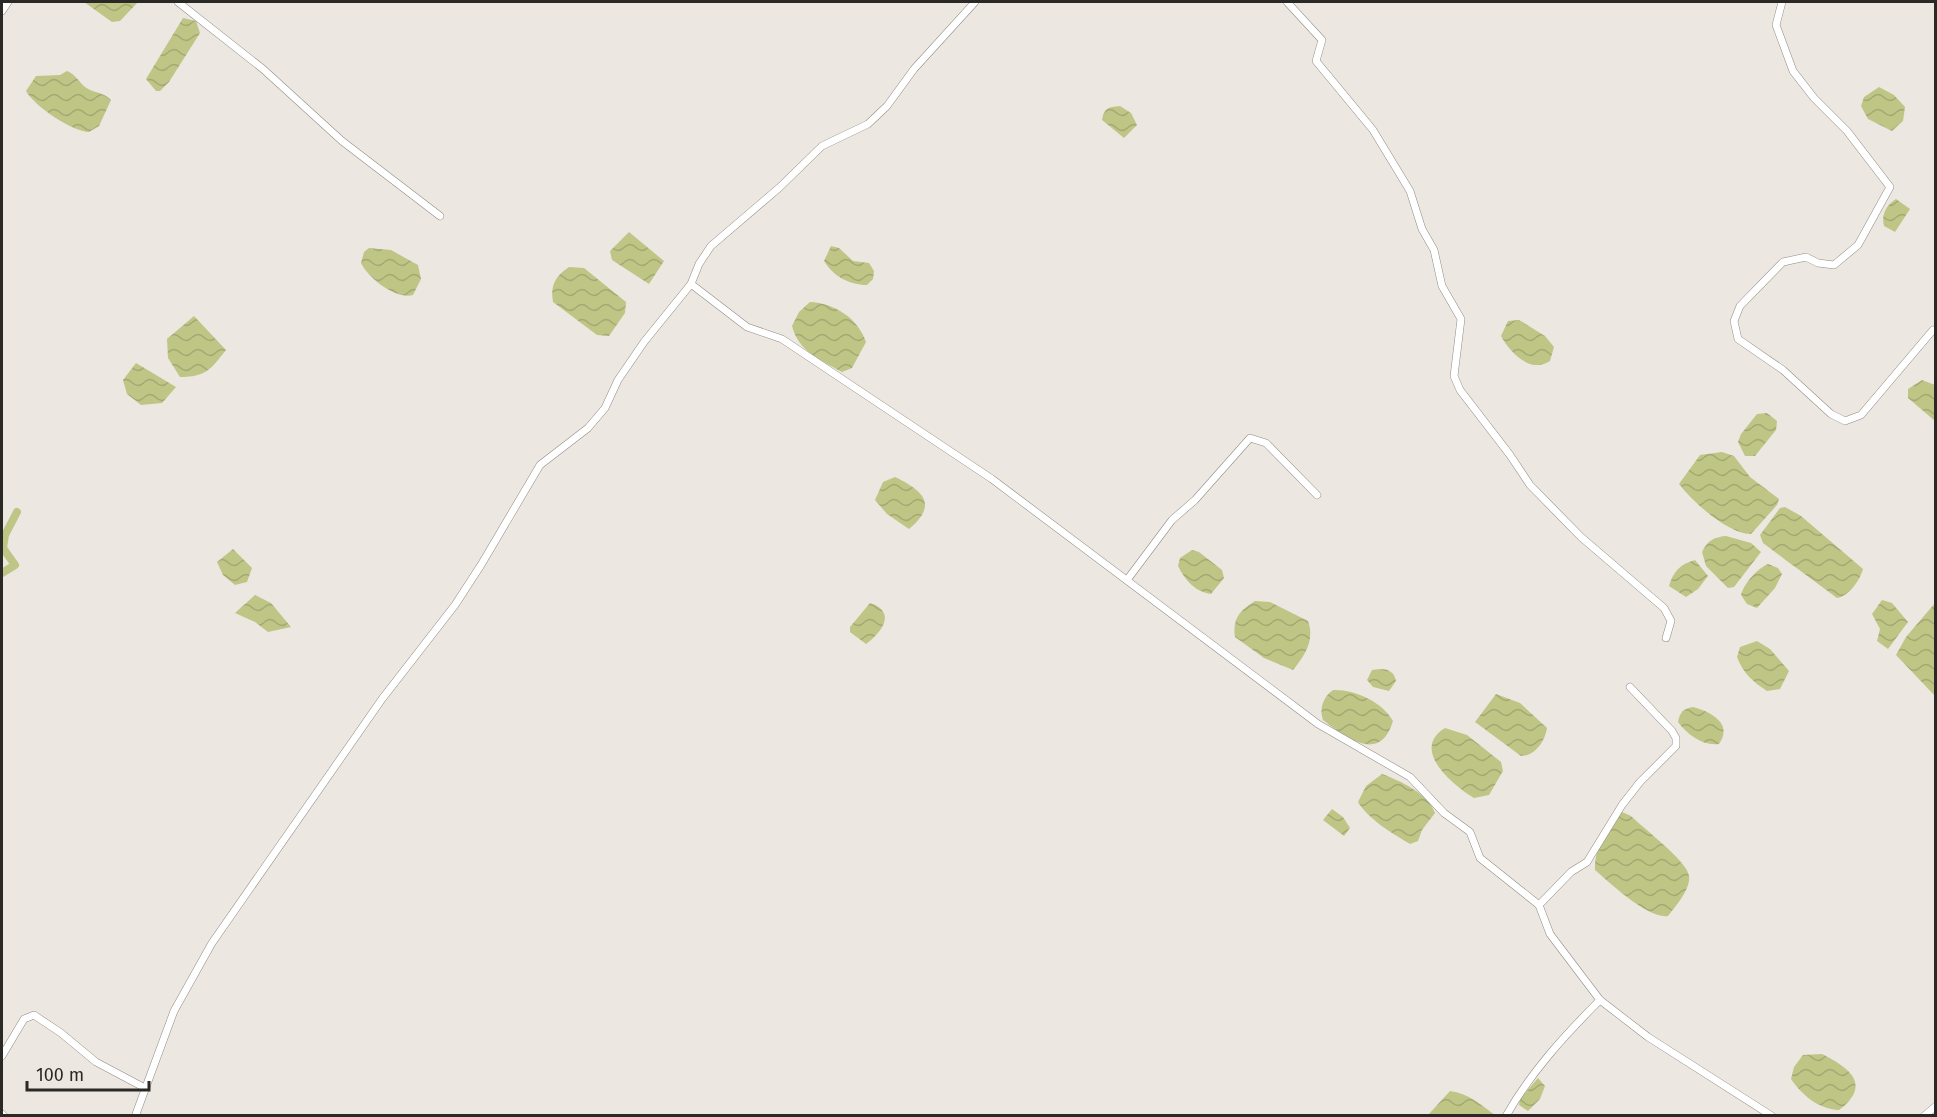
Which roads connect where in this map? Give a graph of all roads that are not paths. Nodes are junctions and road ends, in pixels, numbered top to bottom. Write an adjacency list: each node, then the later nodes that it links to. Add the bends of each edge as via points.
1 (8, 2): 6 (street)
2 (178, 2): 7 (street, via 263,69 342,141)
3 (975, 2): 8 (street, via 868,124 822,146 711,246)
4 (1287, 2): 12 (street, via 1322,40 1317,61 1373,130 1410,191 1422,229 1434,250 1442,286 1461,319 1454,376 1460,390 1530,485 1581,537 1664,608 1671,621)
5 (1782, 2): 9 (street, via 1776,25 1793,71 1890,187 1858,245 1834,265 1806,257 1783,262 1758,285 1740,306 1734,321 1738,339 1845,421 1861,415)
6 (2, 11)
7 (440, 216)
8 (691, 284): 11 (street, via 747,327 782,339 952,452); 17 (street, via 644,342 599,415 540,465 482,565 382,699 212,943 174,1011)
9 (1933, 330)
10 (1317, 495): 11 (street, via 1266,443 1250,438 1172,520)
11 (1127, 580): 14 (street, via 1318,724 1410,777 1444,813 1470,832 1480,858)
12 (1666, 638)
13 (1630, 687): 14 (street, via 1672,731 1676,746 1640,782 1587,862 1570,872)
14 (1539, 905): 15 (street, via 1550,934)
15 (1600, 1000): 20 (street, via 1561,1040); 21 (street, via 1647,1037)
16 (2, 1056): 17 (street, via 24,1019 34,1015 96,1062)
17 (145, 1088): 19 (street, via 135,1114)
18 (1935, 1106): 22 (street)
19 (138, 1116)
20 (1506, 1116)
21 (1772, 1116)
22 (1924, 1116)

